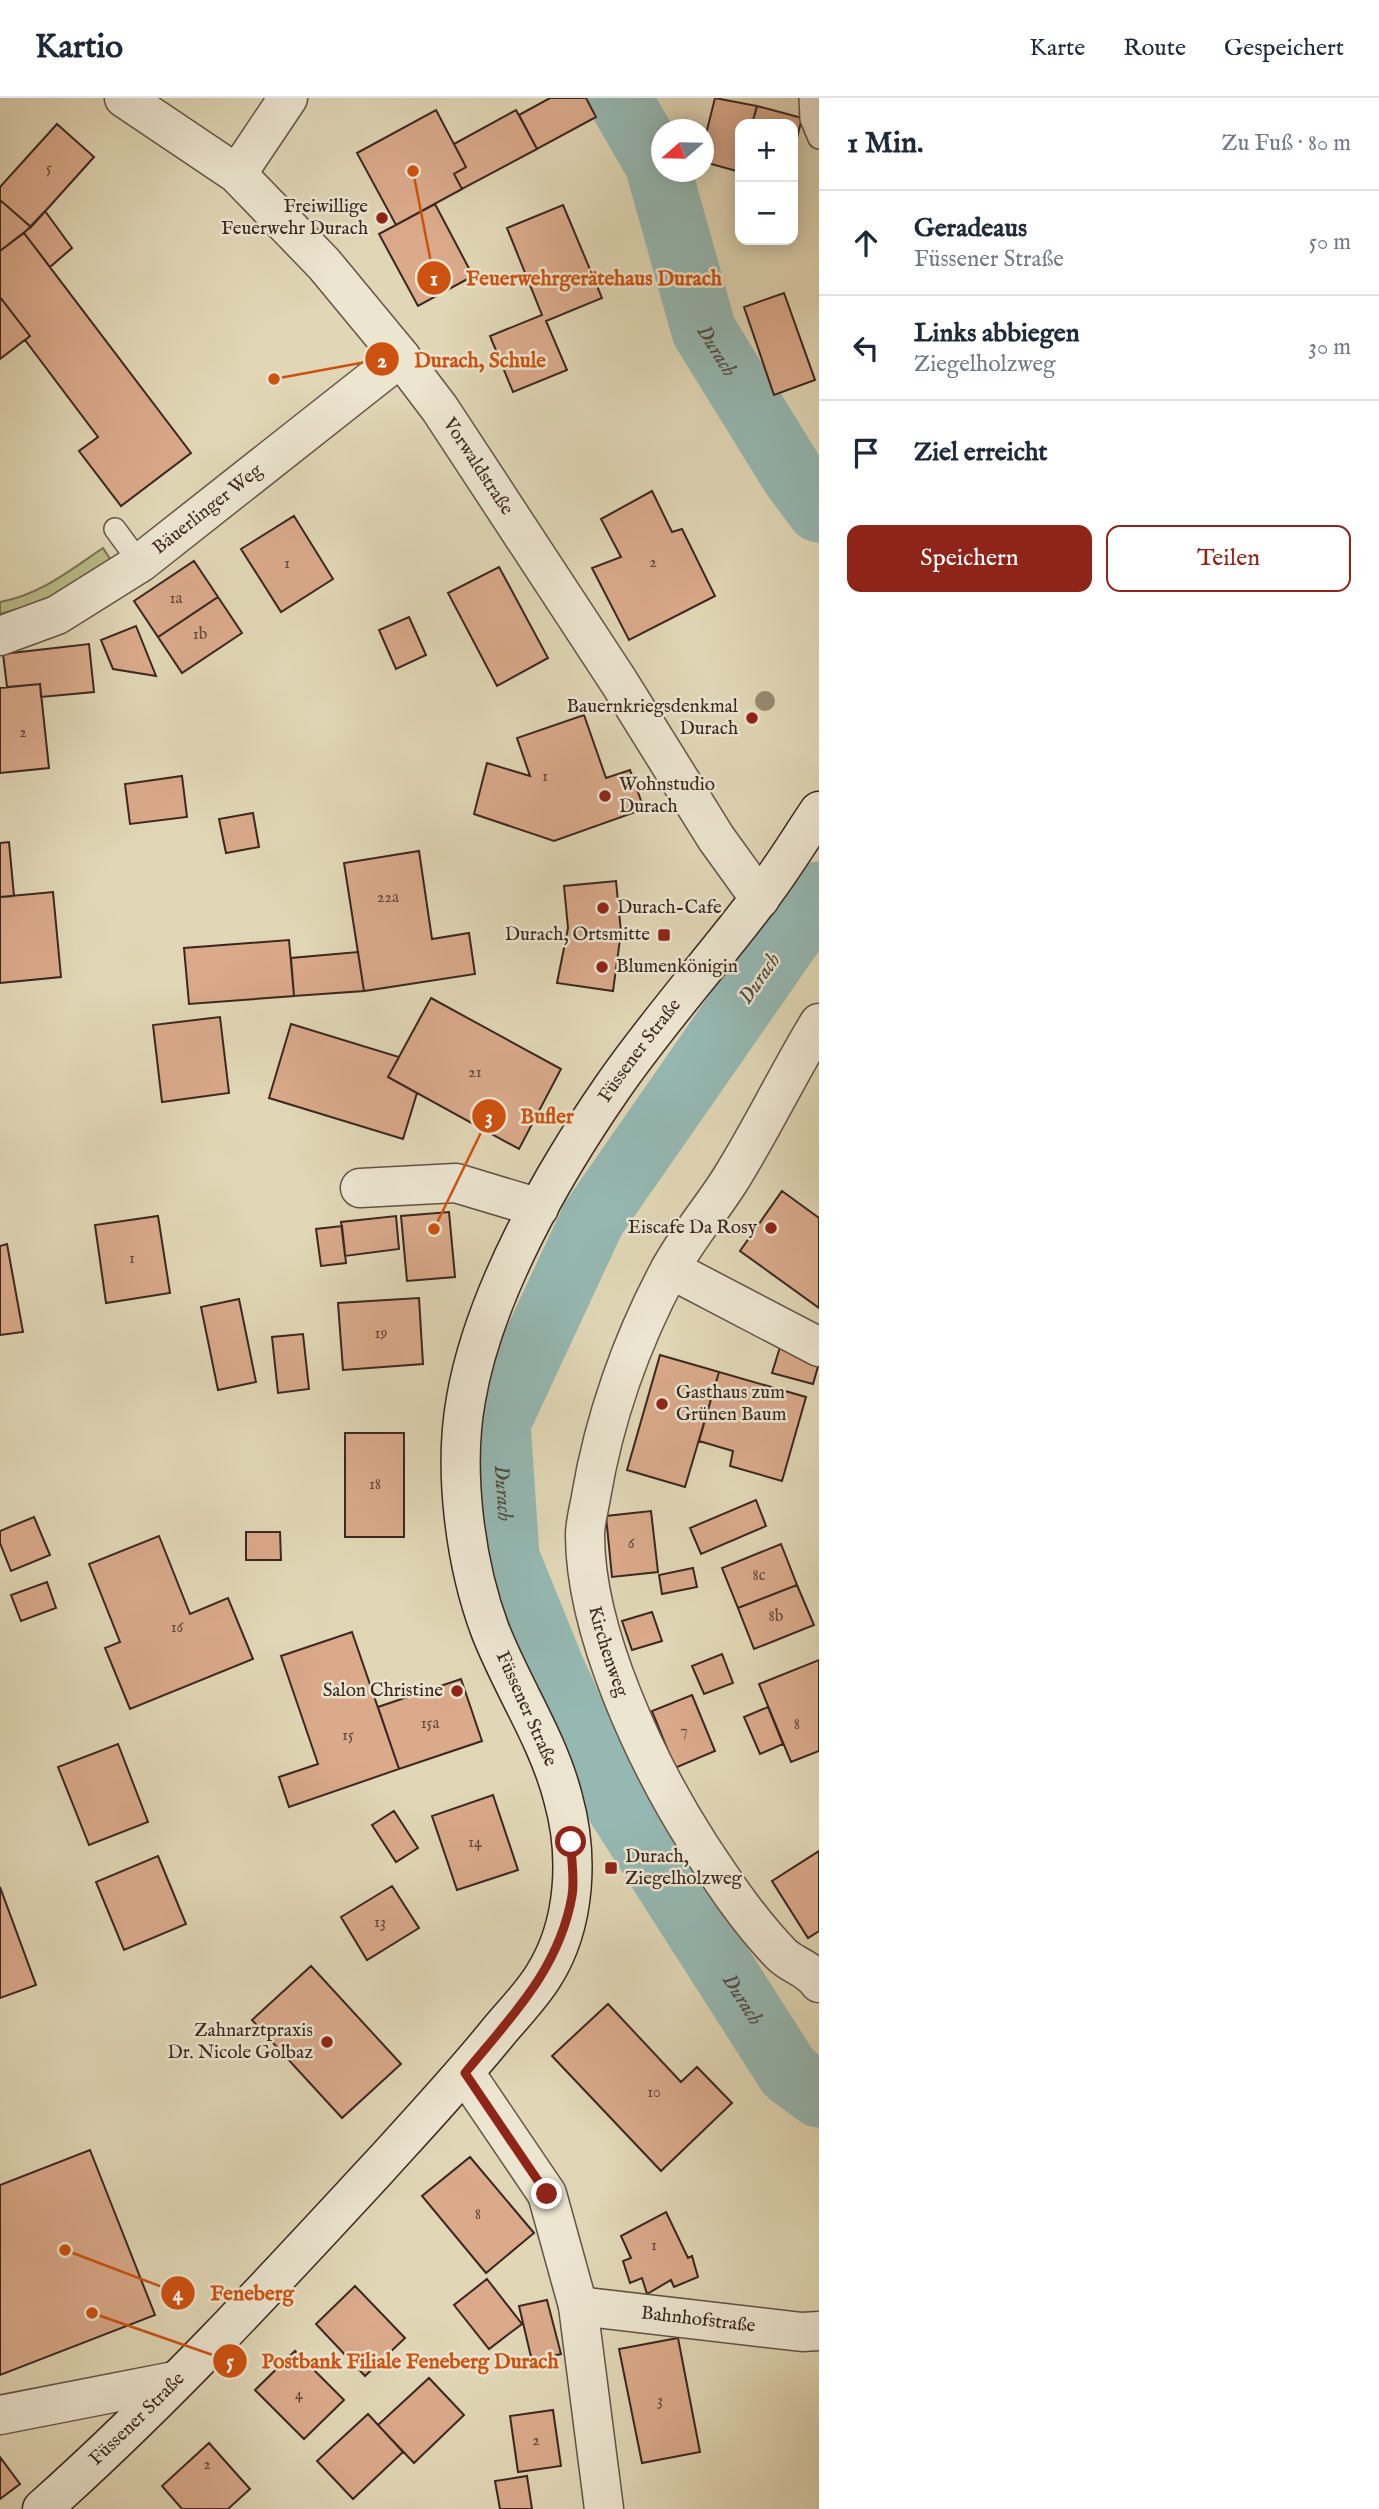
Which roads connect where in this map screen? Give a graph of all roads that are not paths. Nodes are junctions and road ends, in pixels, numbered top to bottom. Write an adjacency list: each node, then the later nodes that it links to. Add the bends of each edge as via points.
1 (124, 98): 5 (street, Vorwaldstraße)
2 (288, 98): 5 (street)
3 (810, 98): 4 (lane, via 811,119)
4 (819, 138)
5 (237, 174): 6 (street, Vorwaldstraße, via 324,264)
6 (401, 357): 8 (street, Bäuerlinger Weg); 11 (street, Vorwaldstraße, via 440,409)
7 (115, 529): 8 (lane)
8 (140, 563): 9 (street, Bäuerlinger Weg, via 57,615)
9 (0, 636)
10 (819, 811): 11 (street, Füssener Straße)
11 (760, 899): 14 (street, Füssener Straße, via 612,1088)
12 (819, 1023): 15 (street, Kirchenweg, via 731,1178)
13 (359, 1188): 14 (street, via 456,1183)
14 (540, 1208): 18 (street, Füssener Straße, via 496,1296 466,1395 459,1449 470,1553 486,1616 563,1797 571,1842 572,1894 563,1933 545,1974)
15 (670, 1269): 16 (street); 17 (street, Kirchenweg, via 639,1335 596,1469 585,1534 597,1623 657,1774 698,1844 753,1924 785,1958 812,1973)
16 (819, 1347)
17 (819, 1983)
18 (465, 2073): 19 (street, via 547,2194); 21 (street, Füssener Straße, via 222,2336)
19 (578, 2306): 20 (street, Bahnhofstraße); 24 (street)
20 (819, 2331)
21 (174, 2381): 22 (street); 23 (street, Füssener Straße)
22 (0, 2415)
23 (42, 2509)
24 (604, 2509)

